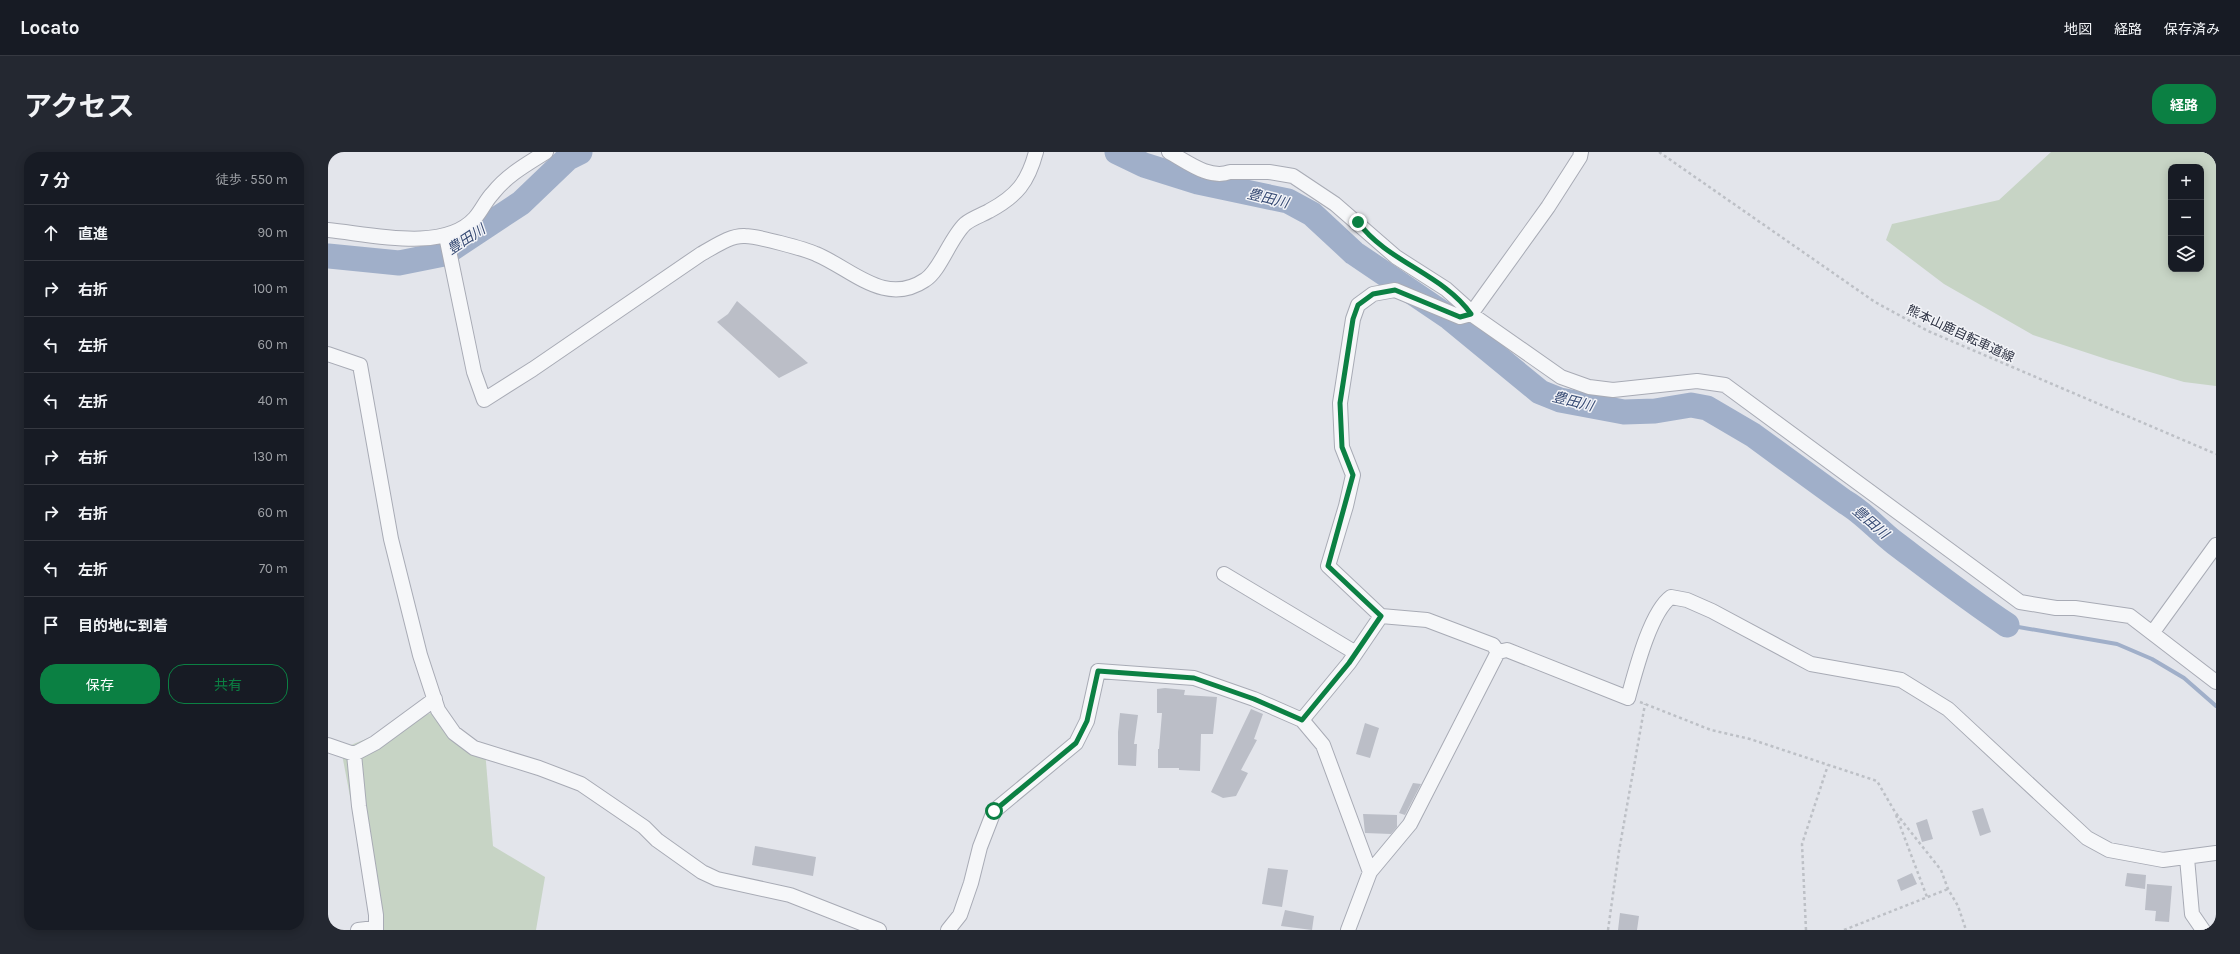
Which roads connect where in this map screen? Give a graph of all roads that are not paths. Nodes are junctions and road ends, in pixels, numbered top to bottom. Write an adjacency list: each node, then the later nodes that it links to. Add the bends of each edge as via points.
1 (546, 152): 6 (street, via 515,171 493,192 475,218 458,231)
2 (1036, 152): 6 (street, via 1022,187 1004,203 966,223 949,244 927,280 894,291 868,282 815,253 744,236 722,242 701,254 484,400 474,372)
3 (1169, 152): 7 (street, via 1202,171 1226,174 1269,172 1293,176 1335,204 1396,257 1446,289 1466,306)
4 (1581, 152): 7 (street, via 1548,207)
5 (328, 230): 6 (street, via 410,239)
6 (446, 236)
7 (1471, 314): 11 (street, via 1460,317 1395,290 1373,294 1358,305 1353,319 1340,403 1342,447 1353,475 1328,566); 12 (street, via 1561,377 1589,387 1613,390 1697,381 1725,385 2020,602 2130,616)
8 (328, 354): 16 (street, via 360,365 391,539 420,655)
9 (2216, 545): 12 (street)
10 (1224, 574): 14 (street)
11 (1381, 616): 13 (street, via 1427,620 1493,645); 14 (street)
12 (2153, 632): 15 (street)
13 (1498, 652): 21 (street, via 1507,650 1628,698 1655,617 1665,601 1671,597 1687,600 1811,664 1901,680 1922,692 1948,710 2087,838 2109,850 2163,860); 22 (street, via 1410,824)
14 (1356, 653): 17 (street)
15 (2216, 682)
16 (435, 699): 19 (street, via 376,743); 25 (street, via 438,710 454,733 474,748 581,784 644,827 657,840 702,872 717,880 790,895)
17 (1302, 720): 22 (street, via 1323,745); 26 (street, via 1254,699 1194,678 1098,671 1087,721 1076,743 994,811 980,847 960,914)
18 (328, 745): 19 (street)
19 (354, 754): 23 (street, via 359,806 376,914)
20 (2216, 853): 21 (street)
21 (2187, 858): 28 (street, via 2192,914)
22 (1370, 872): 27 (street)
23 (375, 929): 24 (street)
24 (358, 930)
25 (879, 930)
26 (948, 930)
27 (1348, 930)
28 (2203, 930)

